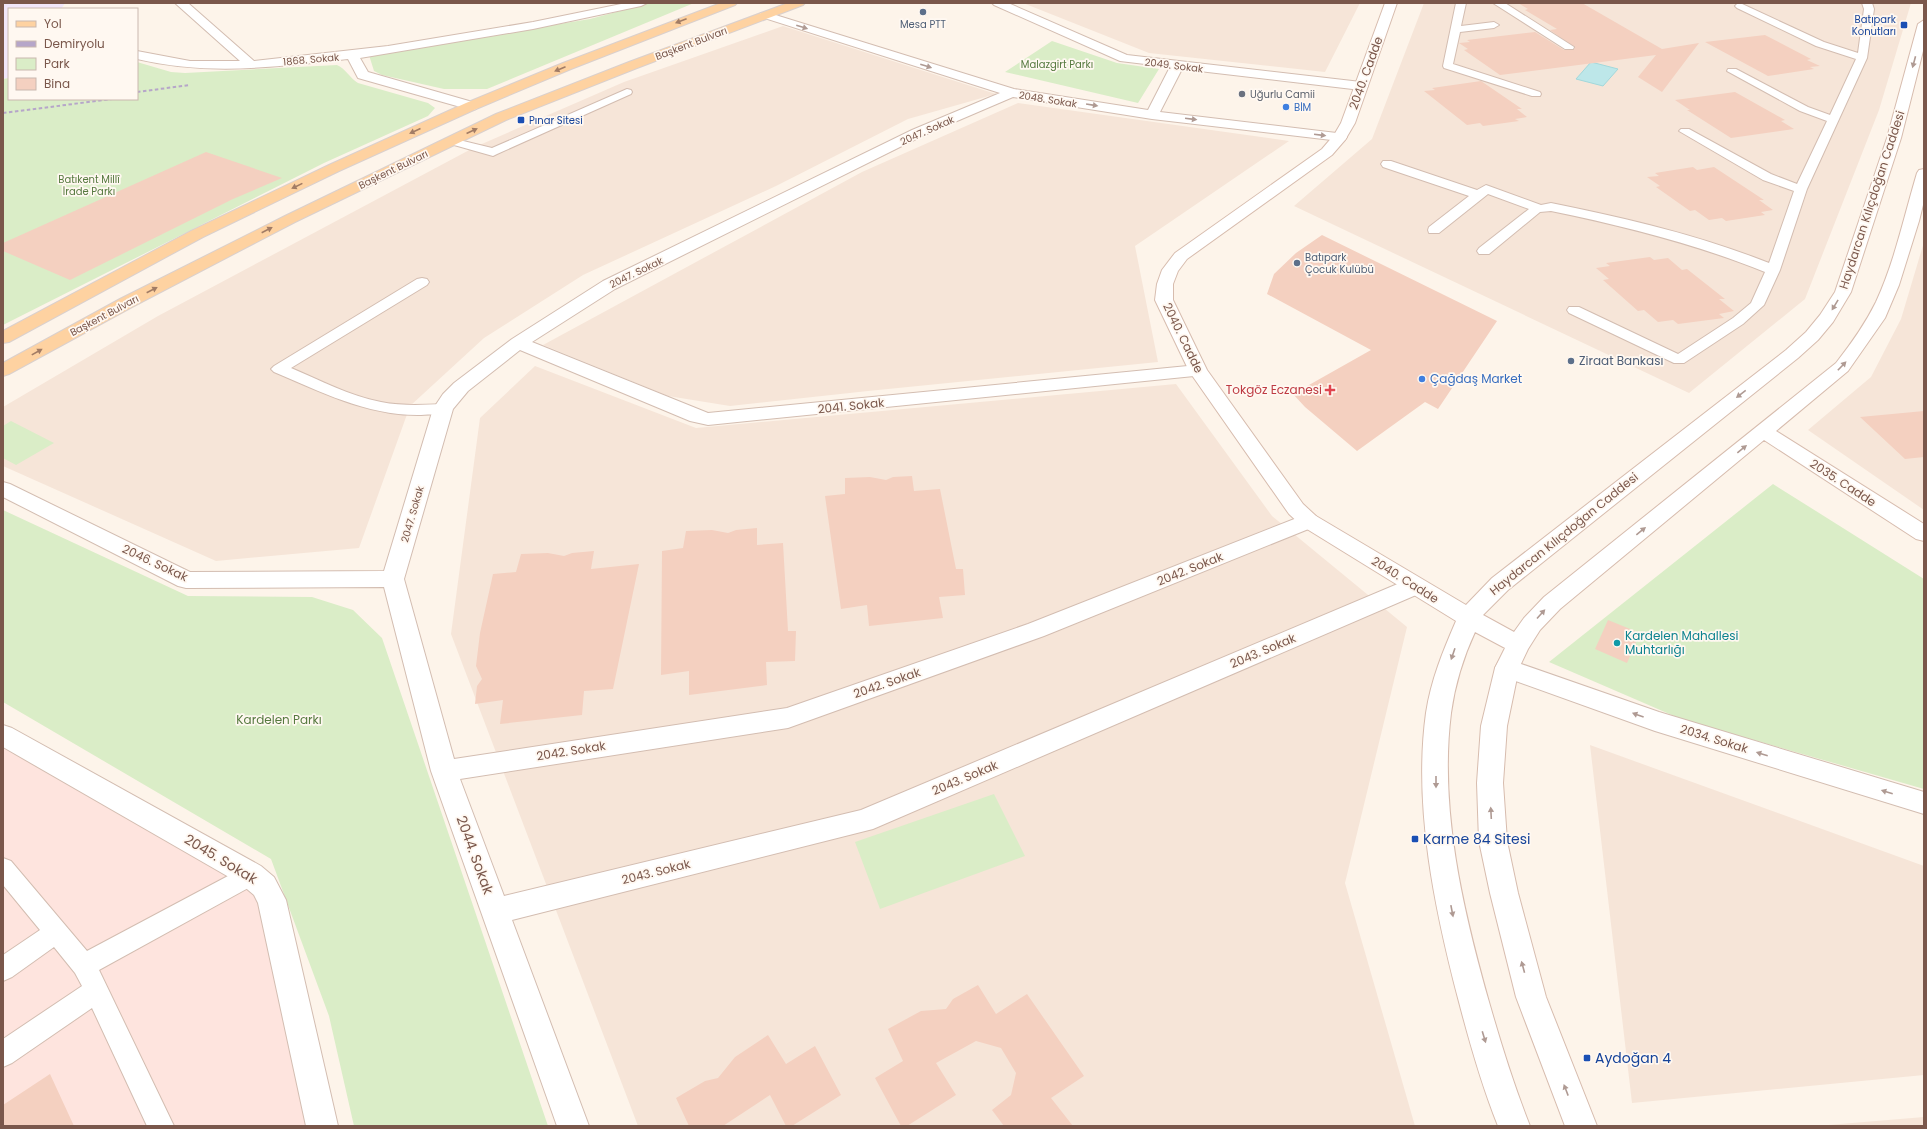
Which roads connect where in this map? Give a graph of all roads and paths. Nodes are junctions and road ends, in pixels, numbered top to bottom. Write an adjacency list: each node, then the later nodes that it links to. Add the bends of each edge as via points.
1 (181, 3): 21 (street)
2 (641, 3): 19 (street, via 552,23)
3 (731, 3): 11 (main road, Başkent Bulvarı)
4 (799, 3): 12 (main road, Başkent Bulvarı)
5 (998, 3): 22 (street, 2049. Sokak, via 1118,56)
6 (1391, 3): 24 (street, 2040. Cadde)
7 (1461, 3): 16 (lane)
8 (1498, 3): 17 (lane)
9 (1867, 3): 20 (lane, via 1869,9)
10 (1740, 6): 20 (lane, via 1820,44)
11 (705, 12): 15 (main road, via 739,14 743,17); 28 (main road, Başkent Bulvarı, one-way to 28)
12 (765, 15): 15 (main road, Başkent Bulvarı); 26 (street, 2048. Sokak, one-way to 26)
13 (1924, 24): 55 (street, Haydarcan Kılıçdoğan Caddesi, one-way to 55, via 1894,138 1857,252 1843,292 1827,318 1792,354 1500,584)
14 (1494, 25): 16 (lane)
15 (738, 26): 33 (main road, Başkent Bulvarı, one-way to 15, via 527,106)
16 (1456, 29): 27 (lane, via 1448,66)
17 (1569, 47)
18 (138, 55): 21 (street, 1868. Sokak, via 159,62 197,66)
19 (352, 55): 21 (street, 1868. Sokak); 28 (street, 1868. Sokak, via 363,75)
20 (1862, 58): 30 (lane)
21 (250, 65)
22 (1177, 65): 24 (street, 2049. Sokak); 29 (street)
23 (1732, 71): 30 (lane, via 1804,109)
24 (1361, 86): 32 (street, 2040. Cadde, via 1348,123)
25 (627, 92): 33 (lane, via 493,152)
26 (1012, 93): 29 (street, 2048. Sokak, one-way to 29); 45 (street, 2047. Sokak, via 917,134 609,285)
27 (1536, 94)
28 (471, 106): 44 (main road, Başkent Bulvarı, one-way to 44, via 197,234)
29 (1152, 115): 32 (street, 2048. Sokak, one-way to 32)
30 (1834, 120): 36 (lane)
31 (1685, 131): 36 (lane, via 1767,177)
32 (1340, 137): 47 (street, 2040. Cadde, via 1327,152 1197,243 1181,256 1170,270 1165,284 1164,300)
33 (451, 141): 46 (main road, Başkent Bulvarı, one-way to 33, via 269,229)
34 (1387, 164): 37 (lane)
35 (1924, 173): 49 (street, one-way to 35, via 1842,367 1873,324 1894,277)
36 (1801, 189): 41 (lane)
37 (1478, 195): 38 (lane, via 1486,190); 39 (lane)
38 (1539, 208): 40 (lane); 41 (lane, via 1558,207 1624,222)
39 (1434, 230)
40 (1484, 251)
41 (1773, 270): 43 (lane, via 1757,305 1738,321 1679,360)
42 (422, 282): 48 (lane, via 280,369 362,402 381,407)
43 (1574, 310)
44 (3, 338)
45 (518, 343): 47 (street, 2041. Sokak, via 697,417 708,419); 48 (street, 2047. Sokak, via 461,387)
46 (3, 370)
47 (1198, 371): 51 (street, 2040. Cadde, via 1285,496)
48 (443, 409): 53 (street, 2047. Sokak)
49 (1763, 431): 52 (street, 2035. Cadde); 56 (street, one-way to 49, via 1532,624 1552,603)
50 (3, 489): 53 (street, 2046. Sokak, via 186,580)
51 (1309, 521): 54 (street, 2040. Cadde); 58 (street, 2042. Sokak, via 1036,630 788,718)
52 (1924, 534)
53 (393, 579): 58 (street, 2044. Sokak)
54 (1415, 586): 55 (street, 2040. Cadde); 62 (street, 2043. Sokak, via 864,822)
55 (1469, 619): 56 (street, 2040. Cadde); 71 (street, Haydarcan Kılıçdoğan Caddesi, one-way to 71, via 1461,634 1443,686 1438,722 1436,785 1442,858 1456,936 1471,993 1501,1094)
56 (1512, 657): 59 (street, 2034. Sokak, one-way to 56, via 1655,722); 72 (street, one-way to 56, via 1531,998 1493,841 1490,784 1494,726)
57 (3, 735): 61 (street, 2045. Sokak)
58 (444, 771): 62 (street, 2044. Sokak)
59 (1924, 803)
60 (3, 868): 63 (lane)
61 (251, 875): 64 (lane); 69 (street, 2045. Sokak, via 264,886 272,900)
62 (496, 911): 70 (street, 2044. Sokak)
63 (57, 932): 64 (lane); 65 (lane)
64 (84, 965): 66 (lane)
65 (3, 969)
66 (96, 991): 67 (lane); 68 (lane)
67 (3, 1054)
68 (161, 1126)
69 (322, 1126)
70 (573, 1126)
71 (1514, 1126)
72 (1581, 1126)

